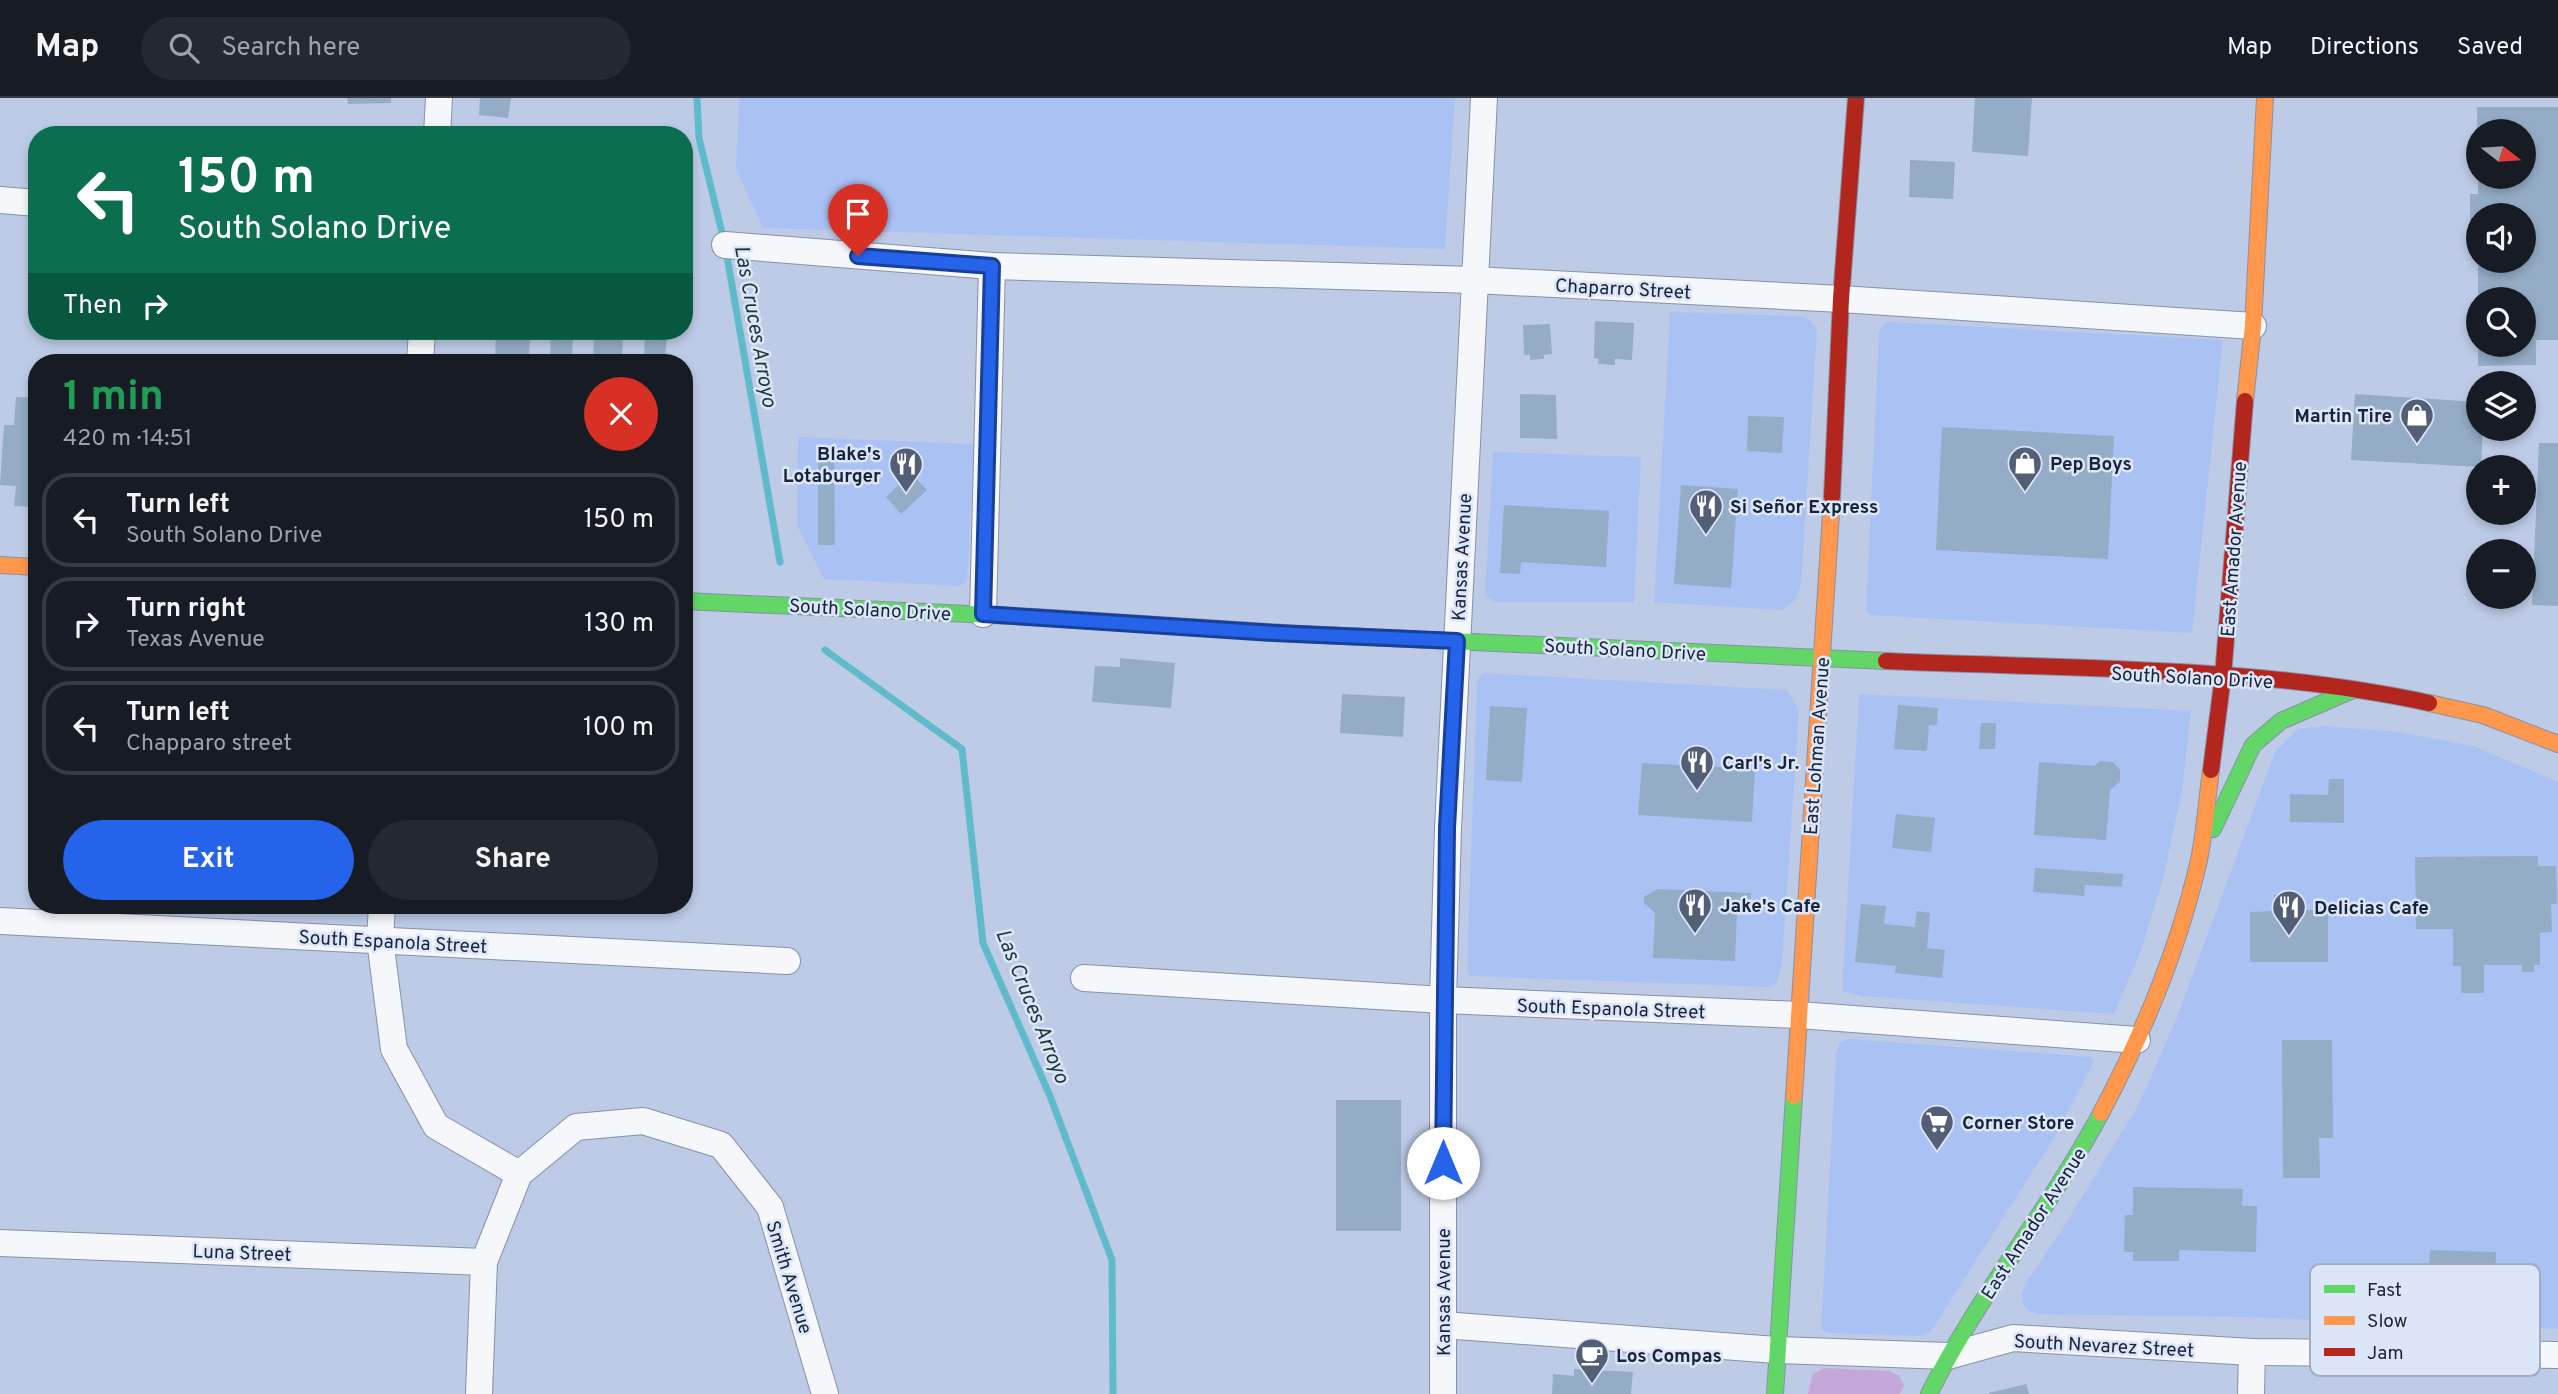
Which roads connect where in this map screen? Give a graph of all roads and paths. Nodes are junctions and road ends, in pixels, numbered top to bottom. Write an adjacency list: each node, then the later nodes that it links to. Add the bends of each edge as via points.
1 (439, 98): 5 (street)
2 (1484, 98): 10 (street, Kansas Avenue)
3 (1856, 98): 11 (main road, East Lohman Avenue)
4 (2264, 98): 12 (main road, East Amador Avenue)
5 (437, 126)
6 (0, 200): 7 (street)
7 (28, 202)
8 (725, 245): 9 (street, Chaparro Street)
9 (992, 266): 10 (street, Chaparro Street); 16 (street)
10 (1474, 280): 11 (street, Chaparro Street); 17 (street, Kansas Avenue)
11 (1840, 299): 12 (street, Chaparro Street); 18 (main road, East Lohman Avenue)
12 (2253, 326): 19 (main road, East Amador Avenue)
13 (0, 565): 14 (main road)
14 (28, 567)
15 (693, 601): 16 (main road, South Solano Drive)
16 (983, 614): 17 (main road, South Solano Drive)
17 (1457, 641): 18 (main road, South Solano Drive); 28 (street, Kansas Avenue)
18 (1822, 659): 19 (main road, South Solano Drive); 29 (main road, East Lohman Avenue)
19 (2223, 676): 20 (main road, South Solano Drive); 22 (main road, East Amador Avenue)
20 (2359, 688): 21 (main road, South Solano Drive, via 2483,715); 22 (main road, via 2281,721 2253,746)
21 (2558, 744)
22 (2199, 858): 30 (main road, East Amador Avenue, via 2174,947)
23 (381, 914): 25 (street)
24 (0, 921): 25 (street, South Espanola Street)
25 (380, 940): 26 (street, South Espanola Street); 31 (street, via 394,1049 436,1126)
26 (787, 961)
27 (1084, 978): 28 (street, South Espanola Street)
28 (1443, 1000): 29 (street, South Espanola Street); 34 (street, Kansas Avenue)
29 (1799, 1016): 30 (street, South Espanola Street); 35 (main road, East Lohman Avenue)
30 (2137, 1040): 40 (main road, East Amador Avenue, via 2072,1166)
31 (519, 1174): 33 (street); 42 (street, Smith Avenue, via 576,1127 643,1121 721,1145 770,1207)
32 (0, 1243): 33 (street, Luna Street)
33 (484, 1262): 41 (street)
34 (1443, 1325): 35 (street, South Nevarez Street); 43 (street, Kansas Avenue)
35 (1776, 1350): 40 (street, South Nevarez Street); 44 (main road, East Lohman Avenue)
36 (2252, 1352): 37 (street, South Nevarez Street); 40 (street, South Nevarez Street, via 2013,1338); 46 (street)
37 (2310, 1353)
38 (2540, 1355): 39 (street, South Nevarez Street)
39 (2558, 1355)
40 (1948, 1356): 45 (main road, East Amador Avenue)
41 (479, 1394)
42 (825, 1394)
43 (1443, 1394)
44 (1775, 1394)
45 (1929, 1394)
46 (2251, 1394)

